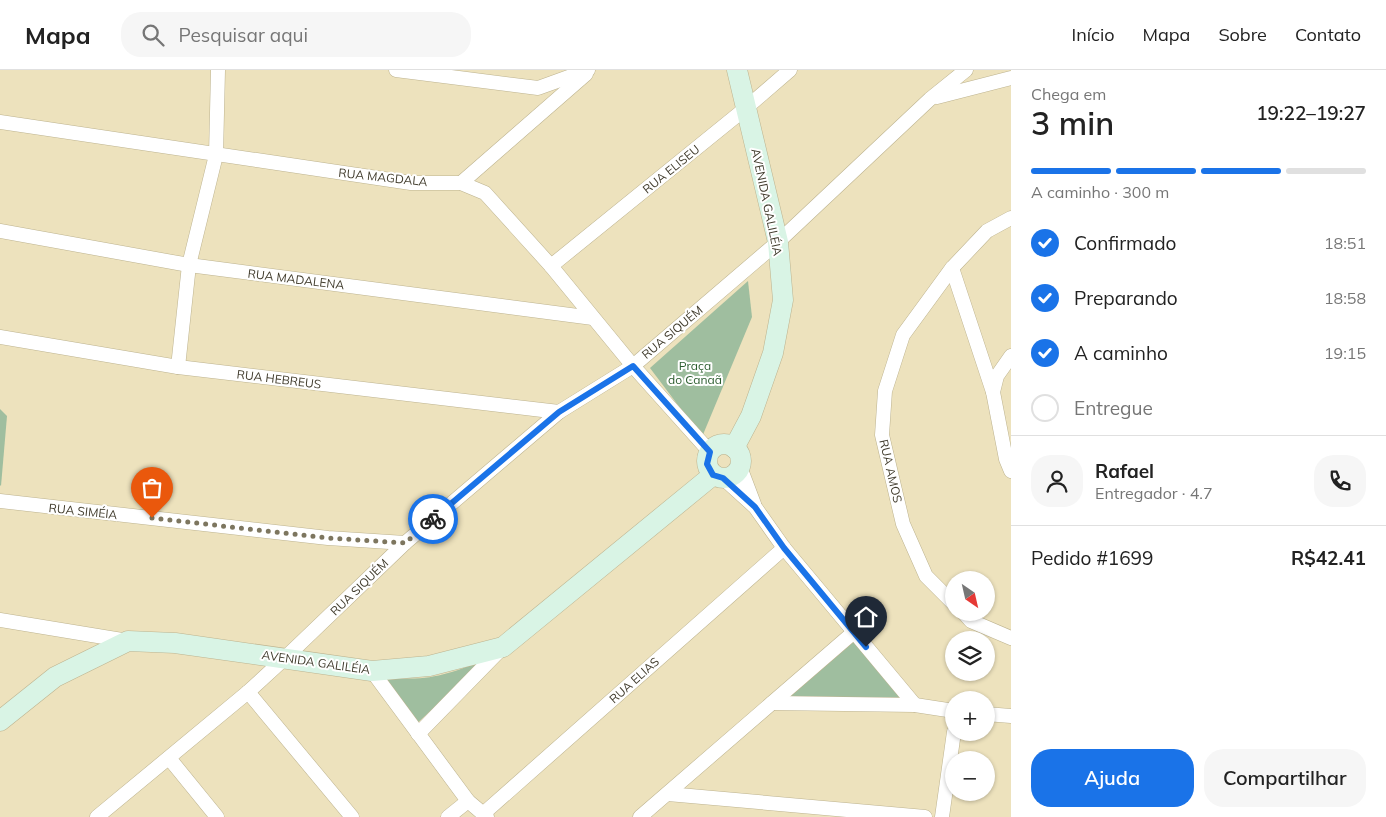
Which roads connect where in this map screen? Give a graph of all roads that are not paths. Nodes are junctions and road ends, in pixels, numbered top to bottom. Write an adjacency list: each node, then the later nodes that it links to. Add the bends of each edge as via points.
1 (218, 70): 11 (street)
2 (396, 70): 3 (street, via 538,88)
3 (589, 70): 12 (street)
4 (737, 70): 9 (main road, AVENIDA GALILÉIA)
5 (790, 70): 9 (street, RUA ELISEU)
6 (966, 70): 8 (street, RUA SIQUÉM)
7 (1011, 78): 8 (street)
8 (930, 99): 15 (street, RUA SIQUÉM)
9 (746, 108): 15 (main road, AVENIDA GALILÉIA); 17 (street, RUA ELISEU)
10 (0, 122): 11 (street, RUA MAGDALA)
11 (216, 155): 12 (street, RUA MAGDALA, via 411,183); 16 (street)
12 (461, 183): 17 (street, RUA MAGDALA, via 485,193)
13 (1011, 218): 18 (street, RUA AMOS, via 987,230)
14 (0, 231): 16 (street, RUA MADALENA)
15 (778, 242): 22 (street, RUA SIQUÉM); 27 (main road, AVENIDA GALILÉIA, via 783,300 773,353)
16 (189, 265): 19 (street, RUA MADALENA); 23 (street)
17 (550, 266): 19 (street, RUA MAGDALA)
18 (952, 268): 24 (street); 34 (street, RUA AMOS, via 903,335 886,391 882,435 902,524 926,576)
19 (593, 318): 22 (street, RUA MAGDALA)
20 (0, 337): 23 (street, RUA HEBREUS)
21 (1011, 356): 24 (street, via 997,376)
22 (633, 366): 25 (street, RUA SIQUÉM); 26 (street, RUA MAGDALA)
23 (178, 367): 25 (street, RUA HEBREUS)
24 (993, 392): 28 (street)
25 (559, 412): 32 (street, RUA SIQUÉM)
26 (710, 452): 27 (main road, via 721,445); 29 (main road, via 707,464)
27 (737, 457): 29 (main road, via 734,475); 31 (street)
28 (1011, 471)
29 (718, 477): 31 (street); 40 (main road, AVENIDA GALILÉIA)
30 (0, 501): 32 (street, RUA SIMÉIA, via 328,538)
31 (755, 507): 33 (street)
32 (405, 543): 41 (street, RUA SIQUÉM)
33 (784, 548): 37 (street); 55 (street, RUA ELIAS)
34 (945, 595)
35 (0, 620): 39 (street)
36 (971, 621): 38 (street)
37 (854, 632): 44 (street); 45 (street)
38 (1011, 638)
39 (128, 641): 41 (main road, AVENIDA GALILÉIA, via 175,643); 49 (main road, AVENIDA GALILÉIA, via 54,677)
40 (503, 647): 42 (main road, AVENIDA GALILÉIA, via 429,666); 50 (street)
41 (285, 658): 42 (main road, AVENIDA GALILÉIA); 43 (street, RUA SIQUÉM)
42 (372, 671): 50 (street)
43 (248, 692): 52 (street, RUA SIQUÉM); 58 (street)
44 (772, 702): 45 (street); 53 (street)
45 (915, 706): 46 (street)
46 (945, 710)
47 (995, 715): 48 (street)
48 (1011, 716)
49 (0, 721)
50 (418, 734): 54 (street)
51 (953, 741): 62 (street)
52 (169, 758): 56 (street, RUA SIQUÉM); 57 (street)
53 (668, 794): 60 (street); 61 (street)
54 (468, 801): 55 (street); 59 (street)
55 (486, 815)
56 (97, 817)
57 (218, 817)
58 (352, 817)
59 (448, 817)
60 (640, 817)
61 (925, 817)
62 (942, 817)

